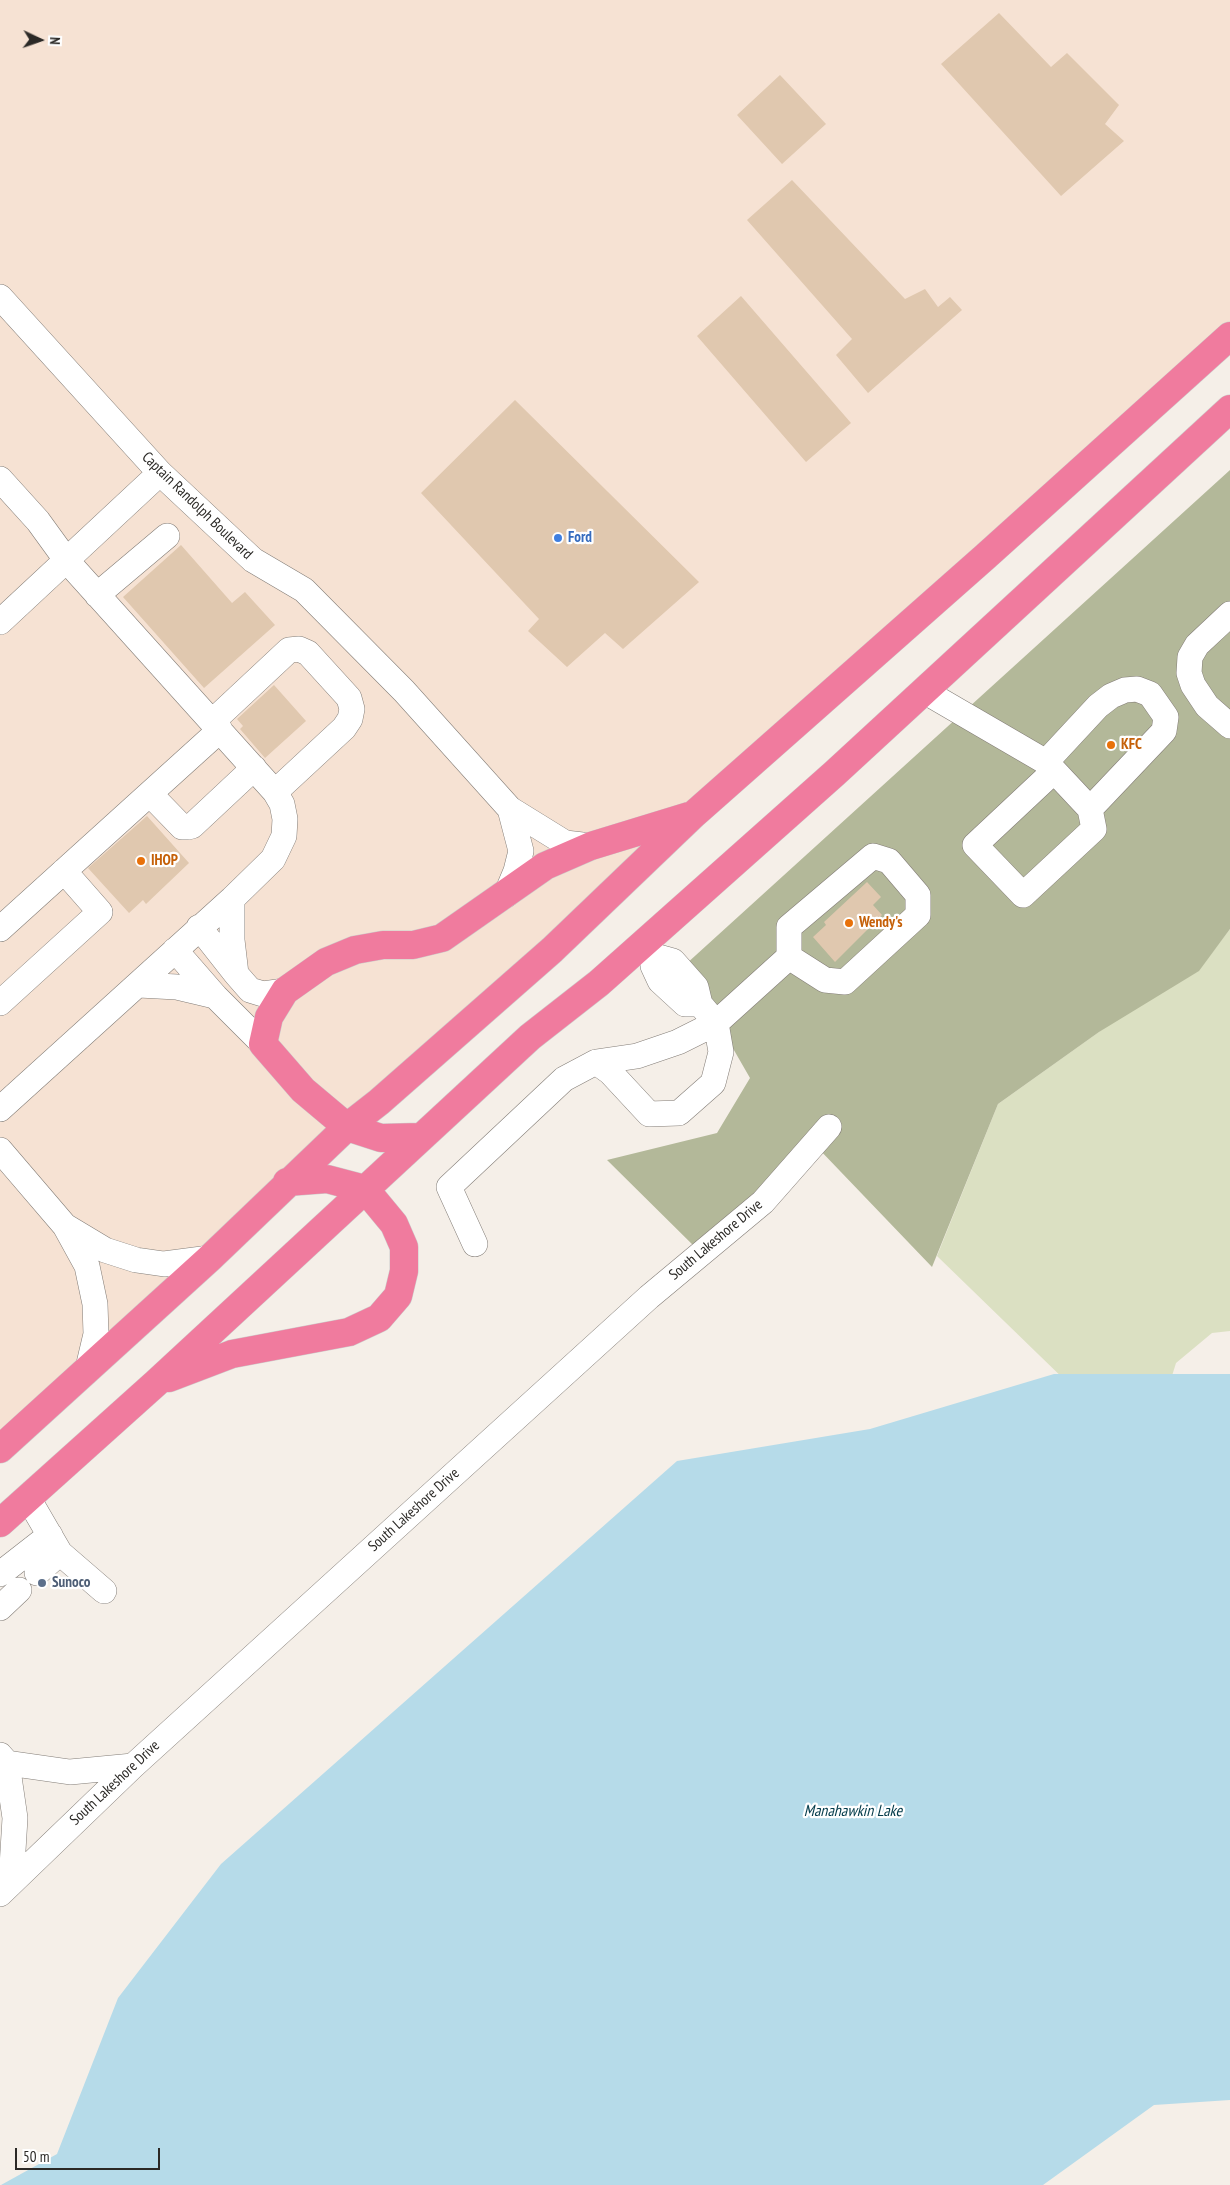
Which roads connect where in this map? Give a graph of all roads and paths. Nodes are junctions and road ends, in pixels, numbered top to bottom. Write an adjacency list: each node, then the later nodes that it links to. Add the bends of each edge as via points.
1 (0, 297): 4 (street, Captain Randolph Boulevard)
2 (1230, 336): 20 (highway)
3 (1230, 409): 11 (highway)
4 (160, 473): 7 (street); 18 (street, Captain Randolph Boulevard, via 253,560 304,590 404,691)
5 (0, 479): 7 (street, via 38,521)
6 (167, 536): 8 (street)
7 (67, 561): 8 (street); 10 (street)
8 (98, 595): 12 (street)
9 (1230, 614): 13 (street, via 1197,645 1190,657 1189,674 1207,706)
10 (0, 622)
11 (924, 691): 14 (street); 27 (highway)
12 (216, 726): 15 (street); 16 (street, via 289,650 299,649 308,653 349,698 352,709 344,728); 17 (street)
13 (1230, 726)
14 (1050, 767): 19 (street); 19 (street, via 1098,706 1111,696 1137,689 1150,694 1166,717 1164,731); 19 (street, via 975,844 1023,894 1094,829)
15 (254, 768): 16 (street); 17 (street, via 192,826 182,827)
16 (275, 792): 24 (street, via 285,819 281,846 273,860)
17 (150, 794): 22 (street)
18 (510, 809): 21 (street, Captain Randolph Boulevard, via 565,843); 23 (street, Captain Randolph Boulevard, via 522,851)
19 (1090, 809)
20 (693, 815): 21 (highway); 39 (highway, via 552,950)
21 (591, 846): 23 (highway, via 545,866)
22 (64, 871): 26 (street); 34 (street, via 100,912)
23 (506, 895): 32 (highway, via 442,938 413,945 383,944 355,950 326,962)
24 (232, 899): 25 (street); 30 (street)
25 (200, 928): 28 (street); 30 (street)
26 (0, 929)
27 (649, 949): 35 (street, via 660,981 685,1004 700,1004); 41 (highway, via 530,1036)
28 (175, 950): 31 (street); 33 (street)
29 (789, 957): 29 (street, via 825,980 845,982 918,915 918,894 889,861 873,856 788,927); 35 (street)
30 (236, 974): 32 (street, via 250,990 263,994)
31 (138, 985): 33 (street, via 177,987); 38 (street)
32 (285, 991): 36 (highway, via 269,1017)
33 (214, 996): 36 (street)
34 (0, 1002)
35 (716, 1023): 37 (street, via 678,1042 637,1056); 37 (street, via 721,1052 713,1083 679,1113 649,1114 610,1072)
36 (263, 1044): 39 (highway, via 303,1090)
37 (596, 1062): 46 (street, via 564,1079 450,1187)
38 (0, 1109)
39 (347, 1127): 41 (highway, via 381,1138); 43 (highway)
40 (829, 1127): 60 (street, South Lakeshore Drive, via 762,1202 649,1297)
41 (420, 1137): 44 (highway)
42 (0, 1150): 45 (street)
43 (287, 1182): 44 (highway, via 327,1179); 47 (highway)
44 (365, 1189): 49 (highway); 49 (highway, via 394,1224 404,1247 404,1271 398,1296 379,1318 348,1332 232,1354)
45 (65, 1226): 47 (street, via 105,1250 136,1260 164,1264); 48 (street, via 87,1266 95,1304 96,1334)
46 (475, 1244)
47 (210, 1258): 48 (highway)
48 (88, 1368): 50 (highway)
49 (156, 1383): 51 (highway)
50 (0, 1449)
51 (28, 1498): 52 (highway); 53 (street)
52 (0, 1523)
53 (55, 1544): 54 (street); 55 (street); 57 (street)
54 (37, 1573)
55 (0, 1574)
56 (19, 1590): 58 (street)
57 (104, 1591)
58 (0, 1608)
59 (4, 1759): 60 (street, via 70,1772); 61 (street, via 15,1818)
60 (133, 1766): 61 (street, South Lakeshore Drive)
61 (5, 1888)

